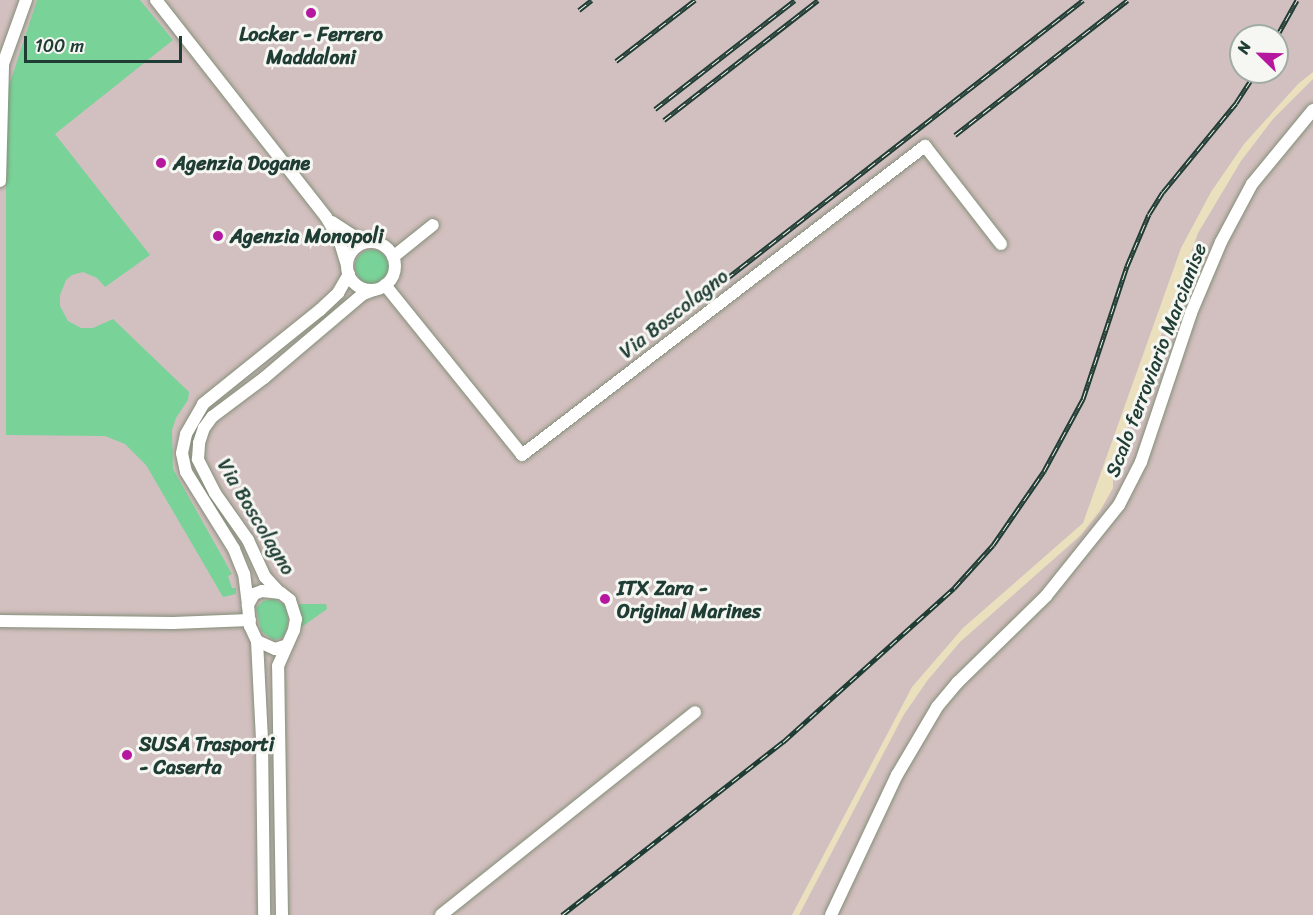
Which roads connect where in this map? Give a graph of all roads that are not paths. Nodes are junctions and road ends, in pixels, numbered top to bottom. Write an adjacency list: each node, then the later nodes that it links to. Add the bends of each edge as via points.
1 (26, 0): 4 (street, via 3,64)
2 (156, 0): 5 (street)
3 (1313, 110): 22 (street, Scalo ferroviario Marcianise, via 1252,184 1221,242 1191,313 1141,462 1119,505 1046,596 937,707 897,775)
4 (0, 181)
5 (326, 217): 7 (street, via 341,230); 10 (street, via 339,239)
6 (433, 225): 9 (street)
7 (372, 242): 9 (street, via 386,248); 10 (street, Via Boscolagno, via 353,251)
8 (1001, 244): 11 (street, Via Boscolagno, via 925,146 522,455)
9 (393, 257): 11 (street, via 393,276)
10 (348, 270): 11 (street, Via Boscolagno, via 358,286); 13 (street, Via Boscolagno, via 338,293 203,404 186,434 182,453 186,472 234,549)
11 (380, 287): 12 (street, Via Boscolagno, via 363,294 212,417 204,428 198,459 248,540 265,577)
12 (281, 593): 13 (street, Via Boscolagno, via 262,591 254,594); 17 (street, Via Boscolagno, via 290,600 296,619)
13 (248, 605): 14 (street, Via Boscolagno)
14 (250, 620): 15 (street); 16 (street, Via Boscolagno)
15 (0, 621)
16 (257, 641): 17 (street, via 274,649); 19 (street, Via Boscolagno)
17 (285, 646): 20 (street, Via Boscolagno, via 278,666)
18 (695, 712): 21 (street)
19 (264, 915)
20 (282, 915)
21 (441, 915)
22 (831, 915)

